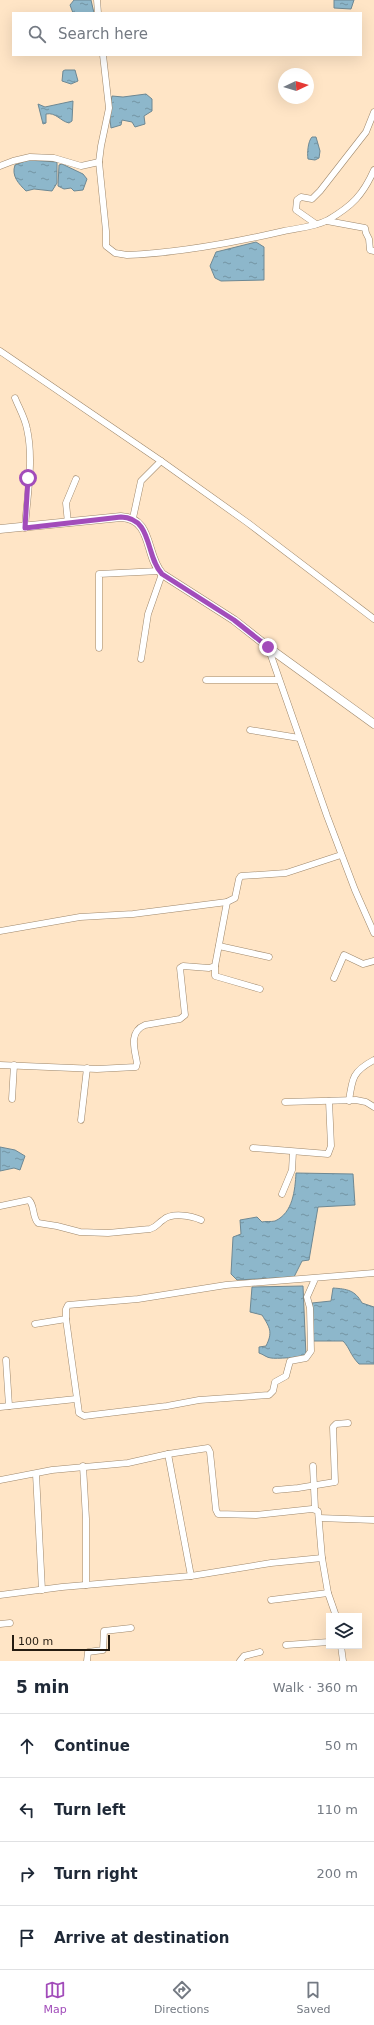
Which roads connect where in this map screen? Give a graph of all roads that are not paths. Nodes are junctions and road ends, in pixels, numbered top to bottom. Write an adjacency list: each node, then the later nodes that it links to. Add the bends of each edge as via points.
1 (97, 0): 2 (street)
2 (98, 12)
3 (103, 56): 5 (street, via 109,108)
4 (374, 112): 9 (street, via 366,132 320,190 312,199 301,197 297,200 296,210)
5 (99, 162): 6 (street, via 81,166 54,158 30,157); 9 (street, via 106,246 115,253 142,254 222,245)
6 (0, 166)
7 (374, 170): 8 (street, via 358,199)
8 (327, 221): 9 (street); 10 (street, via 365,228 370,239 370,250)
9 (316, 224)
10 (374, 251)
11 (0, 351): 13 (street)
12 (15, 398): 17 (street, via 28,435)
13 (161, 461): 15 (street, via 141,481); 20 (street, via 279,546)
14 (76, 479): 16 (street, via 66,503)
15 (133, 518): 16 (street); 19 (street, via 140,525)
16 (68, 523): 17 (street)
17 (25, 528): 18 (street)
18 (0, 529)
19 (160, 572): 21 (street, via 234,620); 22 (street, via 99,574); 23 (street, via 148,614)
20 (374, 619)
21 (268, 647): 25 (street); 26 (street)
22 (99, 648)
23 (141, 659)
24 (206, 680): 25 (street)
25 (278, 680): 28 (street)
26 (374, 724)
27 (250, 730): 28 (street)
28 (299, 738): 29 (street)
29 (341, 855): 30 (street, via 290,872 242,876 238,879 235,898); 32 (street)
30 (227, 902): 31 (street, via 134,914 80,917); 33 (street)
31 (0, 931)
32 (374, 933)
33 (219, 946): 34 (street); 36 (street)
34 (269, 957)
35 (374, 961): 37 (street, via 363,964 344,955)
36 (215, 966): 38 (street, via 215,976); 42 (street, via 180,968 185,1015 180,1019 140,1028 133,1039 136,1067)
37 (334, 978)
38 (260, 988)
39 (374, 1060): 44 (street, via 358,1069)
40 (0, 1065): 41 (street)
41 (14, 1065): 42 (street); 43 (street)
42 (87, 1068): 48 (street)
43 (12, 1100)
44 (349, 1100): 45 (street); 47 (street, via 361,1101)
45 (329, 1101): 46 (street); 50 (street, via 330,1152)
46 (285, 1102)
47 (374, 1107)
48 (81, 1120)
49 (253, 1148): 50 (street)
50 (293, 1152): 51 (street, via 292,1170)
51 (282, 1194)
52 (0, 1206): 53 (street, via 29,1200 32,1202 38,1223 80,1232 108,1233 150,1229 166,1218 186,1215)
53 (201, 1220)
54 (374, 1273): 55 (street)
55 (315, 1279): 56 (street, via 226,1285 138,1299 71,1304 66,1307); 59 (street, via 307,1297 310,1308 309,1354 304,1359 290,1361 286,1376 275,1382 269,1395 199,1400 84,1416 79,1413)
56 (66, 1319): 57 (street); 59 (street)
57 (35, 1324)
58 (6, 1360): 60 (street)
59 (76, 1399): 60 (street)
60 (9, 1406): 61 (street)
61 (0, 1407)
62 (348, 1423): 68 (street, via 336,1424 333,1427 335,1482)
63 (168, 1454): 64 (street, via 128,1463); 70 (street, via 205,1448 209,1450 218,1514 256,1515); 74 (street)
64 (83, 1466): 66 (street); 75 (street)
65 (313, 1466): 68 (street)
66 (36, 1474): 67 (street); 76 (street)
67 (0, 1480)
68 (314, 1486): 69 (street); 70 (street)
69 (276, 1490)
70 (315, 1509): 71 (street, via 318,1510)
71 (319, 1518): 72 (street); 73 (street)
72 (374, 1520)
73 (322, 1558): 74 (street); 77 (street)
74 (191, 1576): 75 (street)
75 (86, 1585): 76 (street)
76 (42, 1590): 78 (street)
77 (328, 1593): 79 (street); 80 (street)
78 (0, 1595)
79 (271, 1600)
80 (335, 1613)
81 (10, 1623): 82 (street)
82 (0, 1624)
83 (130, 1628): 88 (street, via 104,1631 102,1652 88,1652)
84 (326, 1642): 85 (street)
85 (286, 1645)
86 (341, 1649): 90 (street)
87 (260, 1652): 89 (street, via 244,1656)
88 (87, 1661)
89 (240, 1661)
90 (343, 1661)

